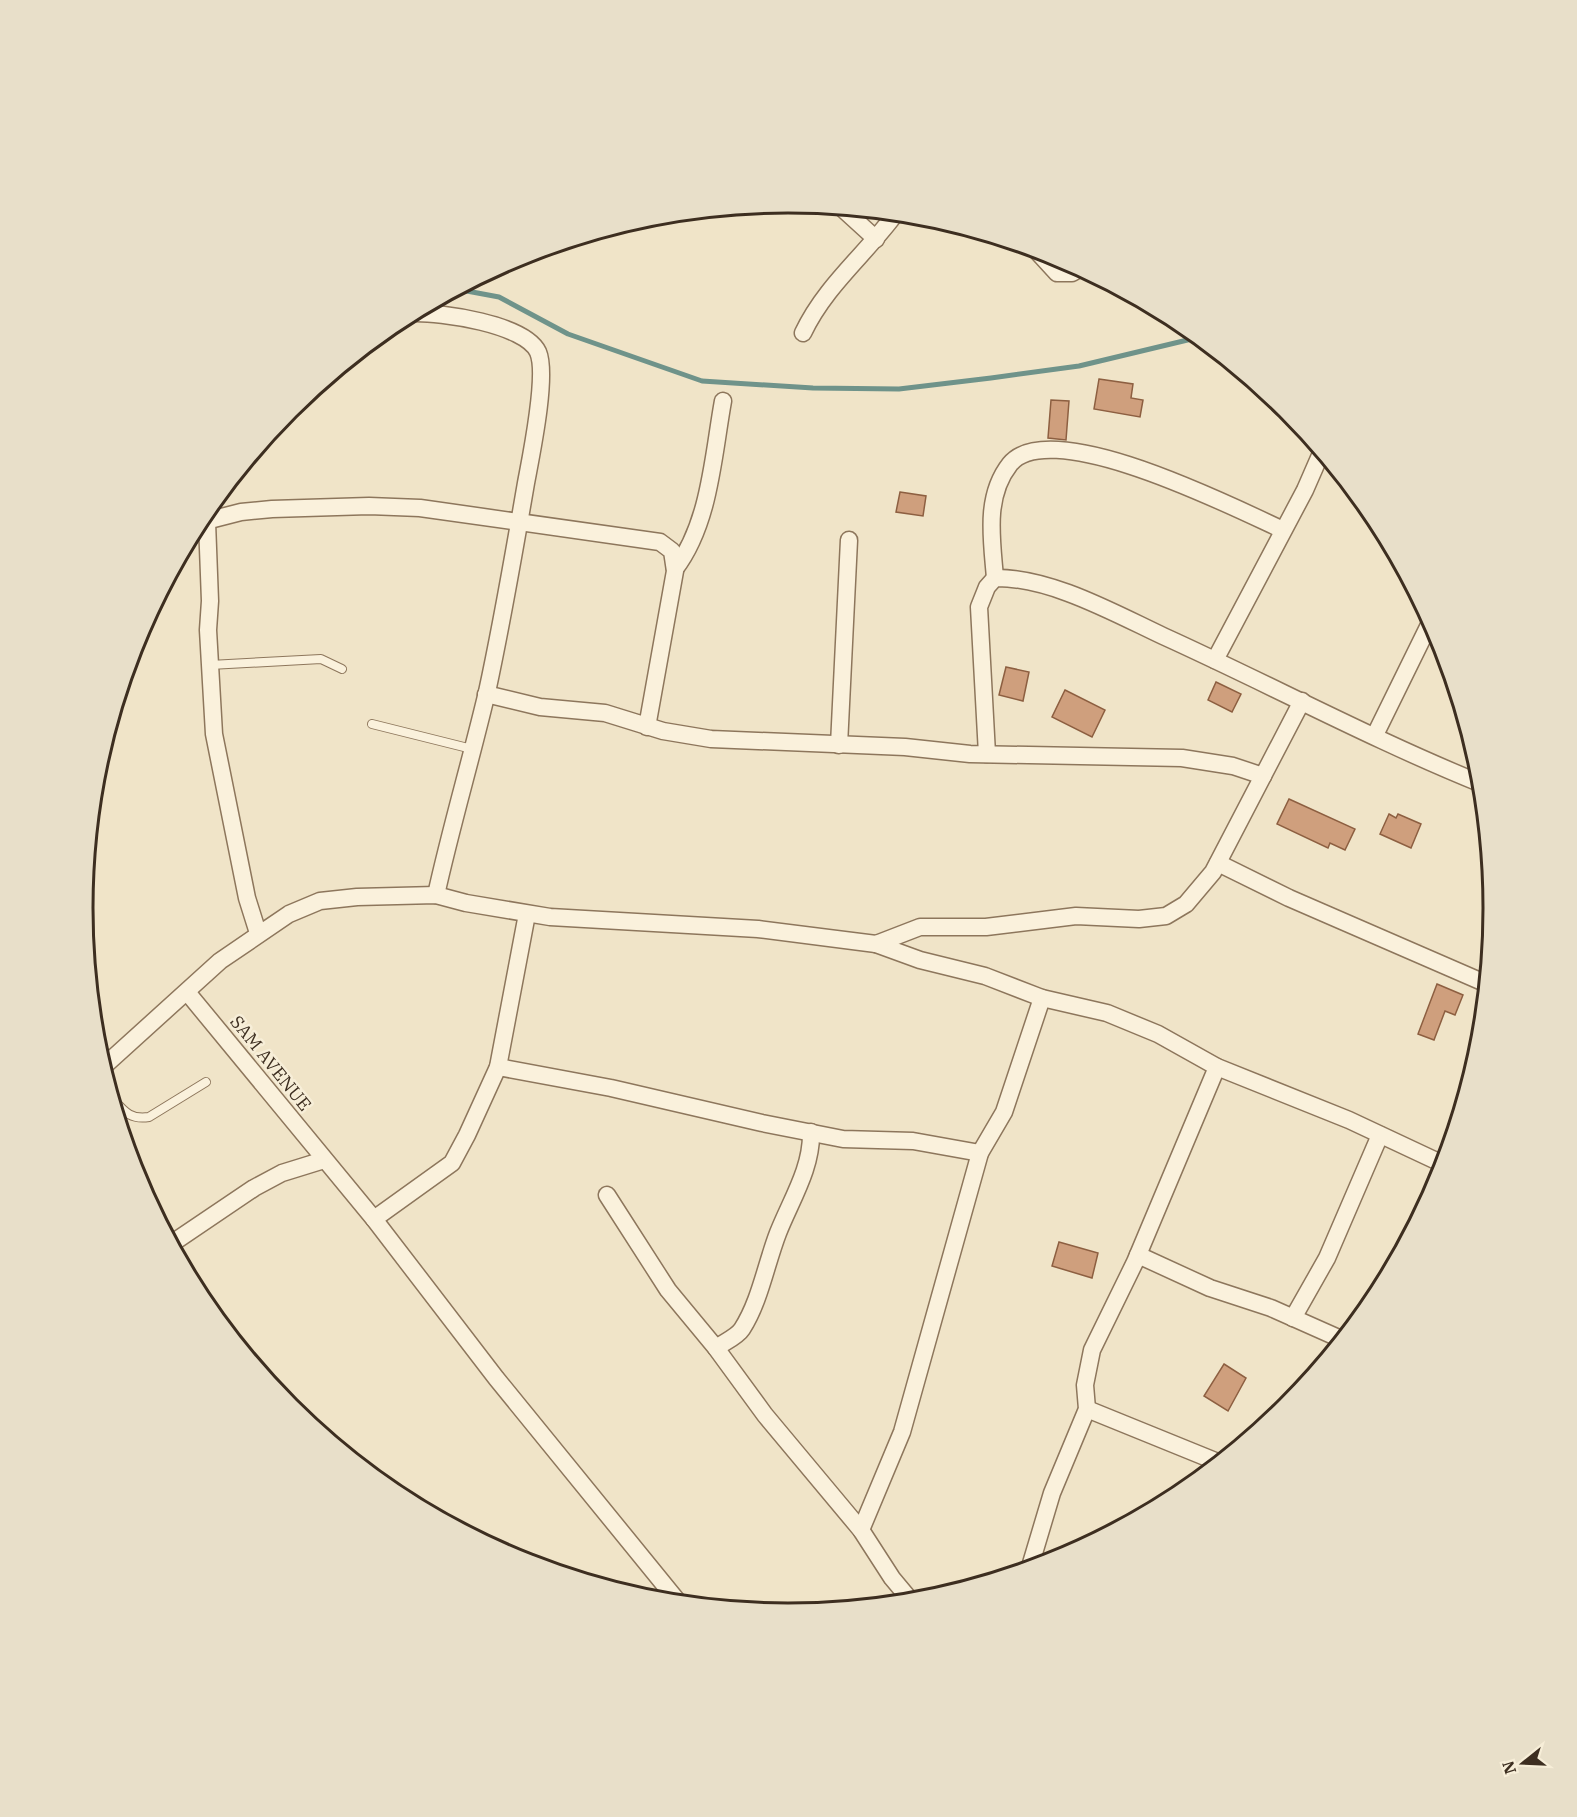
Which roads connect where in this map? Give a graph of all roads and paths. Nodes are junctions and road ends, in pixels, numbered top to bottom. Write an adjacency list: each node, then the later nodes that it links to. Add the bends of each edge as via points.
1 (851, 216): 3 (street)
2 (890, 221): 3 (street)
3 (876, 239): 7 (street, via 824,296)
4 (1048, 264): 5 (street, via 1057,273)
5 (1070, 273)
6 (431, 312): 11 (street, via 470,318 526,339 538,352 537,422)
7 (803, 333)
8 (723, 401): 15 (street, via 694,538)
9 (1318, 459): 12 (street)
10 (211, 520): 11 (street, via 261,510 369,506 420,508)
11 (519, 522): 15 (street, via 660,542 672,551); 21 (street)
12 (1283, 530): 16 (street, via 1168,477 1117,460 1067,451 1033,452 1011,462 990,517); 18 (street)
13 (203, 534): 19 (street)
14 (849, 540): 26 (street)
15 (675, 569): 24 (street)
16 (995, 578): 18 (street, via 1071,595); 28 (street, via 980,607)
17 (1426, 631): 25 (street)
18 (1215, 660): 22 (street)
19 (210, 665): 20 (lane, via 321,659); 34 (street, via 214,734 247,898)
20 (342, 669)
21 (486, 693): 24 (street, via 540,707 605,713); 27 (street)
22 (1302, 701): 25 (street); 29 (street)
23 (372, 724): 27 (lane)
24 (647, 727): 26 (street, via 711,739)
25 (1375, 735): 30 (street)
26 (839, 745): 28 (street)
27 (472, 749): 32 (street)
28 (987, 754): 29 (street, via 1182,758 1233,766)
29 (1263, 776): 31 (street)
30 (1472, 778)
31 (1218, 863): 35 (street, via 1186,904 1166,916 1076,916 986,927 920,927); 36 (street)
32 (436, 895): 33 (street); 34 (street, via 320,901)
33 (527, 914): 35 (street, via 758,929); 40 (street)
34 (258, 933): 37 (street)
35 (876, 944): 38 (street, via 985,976)
36 (1480, 981)
37 (187, 992): 39 (street); 47 (street, SAM AVENUE)
38 (1042, 998): 41 (street, via 1107,1013 1158,1034); 46 (street, via 1004,1112)
39 (110, 1060)
40 (498, 1067): 44 (street); 50 (street, via 452,1164)
41 (1217, 1067): 45 (street); 52 (street)
42 (206, 1082): 43 (lane, via 149,1117 129,1116)
43 (123, 1110)
44 (811, 1132): 46 (street, via 843,1139 914,1141); 55 (street, via 812,1148 801,1182 751,1314 740,1332)
45 (1380, 1135): 48 (street); 53 (street, via 1327,1258)
46 (980, 1153): 58 (street, via 902,1432)
47 (324, 1160): 50 (street, SAM AVENUE); 51 (street, via 282,1173 254,1188)
48 (1436, 1161)
49 (607, 1195): 55 (street, via 668,1290)
50 (374, 1219): 60 (street, SAM AVENUE, via 496,1378)
51 (177, 1240)
52 (1138, 1255): 53 (street, via 1210,1288); 56 (street, via 1092,1350 1085,1385)
53 (1293, 1318): 54 (street)
54 (1336, 1337)
55 (716, 1348): 58 (street, via 765,1415)
56 (1087, 1409): 57 (street); 59 (street, via 1052,1493)
57 (1212, 1460)
58 (861, 1530): 61 (street)
59 (1032, 1560)
60 (672, 1594)
61 (906, 1594)

